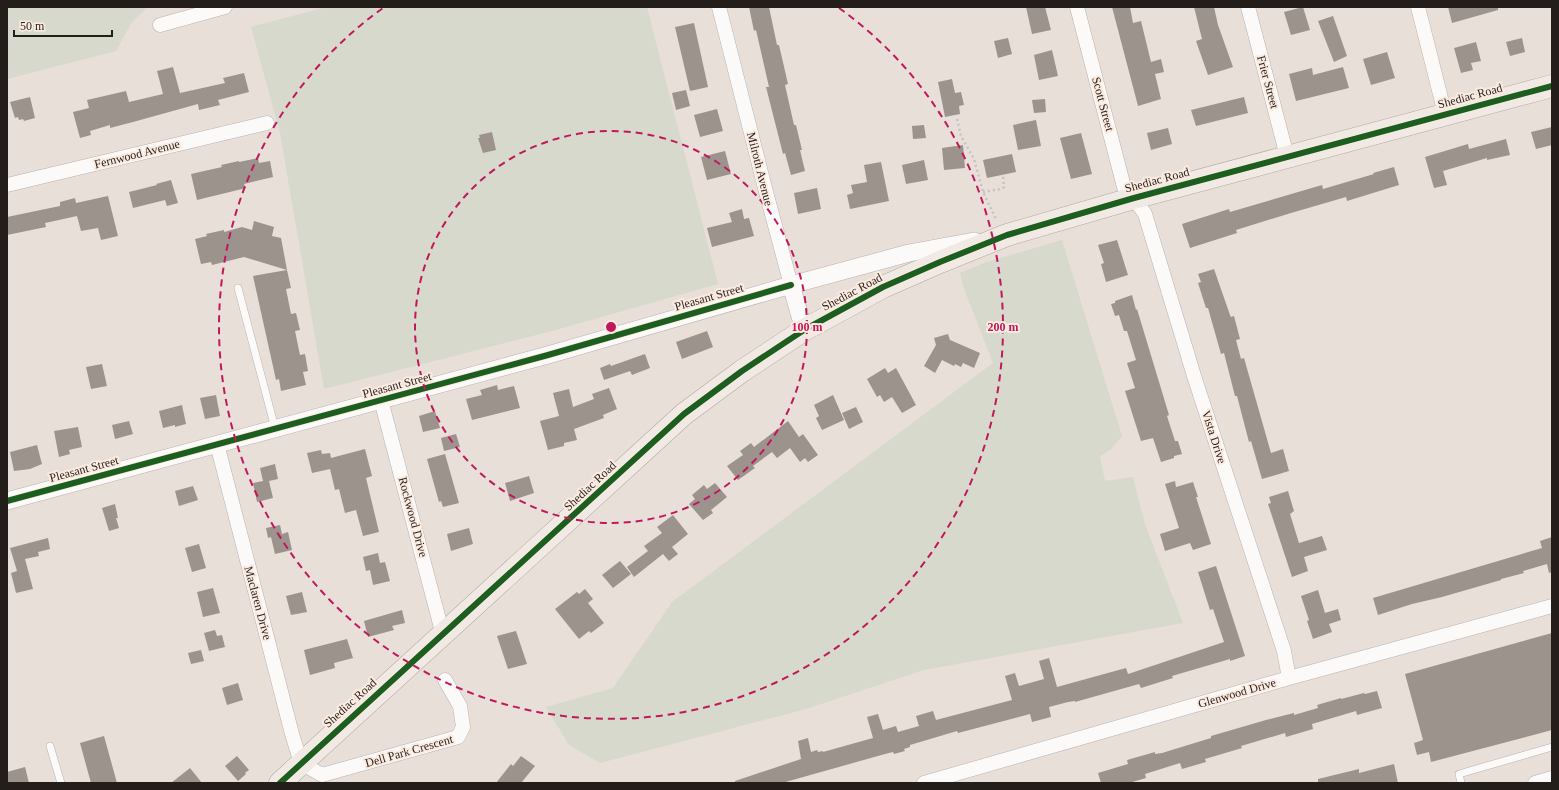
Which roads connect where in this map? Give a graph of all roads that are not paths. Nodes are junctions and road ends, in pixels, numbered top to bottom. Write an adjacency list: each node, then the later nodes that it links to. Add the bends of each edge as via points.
1 (720, 7): 14 (street, Milroth Avenue)
2 (1077, 7): 12 (street, Scott Street, via 1124,187)
3 (1248, 7): 10 (street, Frier Street)
4 (1418, 7): 8 (street)
5 (217, 8): 6 (street)
6 (160, 25)
7 (1552, 86): 8 (main road, Shediac Road)
8 (1445, 114): 10 (main road, Shediac Road)
9 (266, 123): 11 (street, Fernwood Avenue)
10 (1288, 156): 12 (main road, Shediac Road)
11 (7, 185)
12 (1134, 198): 13 (main road, Shediac Road); 23 (street, Vista Drive, via 1145,214 1195,379 1284,651)
13 (1001, 227): 14 (street, Pleasant Street); 16 (main road, Shediac Road, via 940,262 883,287)
14 (791, 285): 16 (street, Milroth Avenue); 17 (street, Pleasant Street)
15 (238, 288): 18 (lane)
16 (804, 330): 22 (main road, Shediac Road, via 684,414)
17 (381, 400): 18 (street, Pleasant Street); 22 (street, Rockwood Drive)
18 (275, 428): 19 (street, Pleasant Street)
19 (216, 444): 20 (street, Pleasant Street); 27 (street, Maclaren Drive)
20 (7, 502)
21 (1552, 606): 23 (street, Glenwood Drive)
22 (444, 635): 27 (main road, Shediac Road)
23 (1289, 678): 31 (street, Glenwood Drive)
24 (444, 680): 27 (street, Dell Park Crescent, via 460,706 464,727 458,737 322,775)
25 (50, 746): 29 (lane)
26 (1552, 747): 32 (lane, via 1459,774)
27 (301, 763): 30 (main road, Shediac Road)
28 (1552, 778): 33 (street)
29 (61, 783)
30 (280, 783)
31 (924, 783)
32 (1461, 783)
33 (1535, 783)

